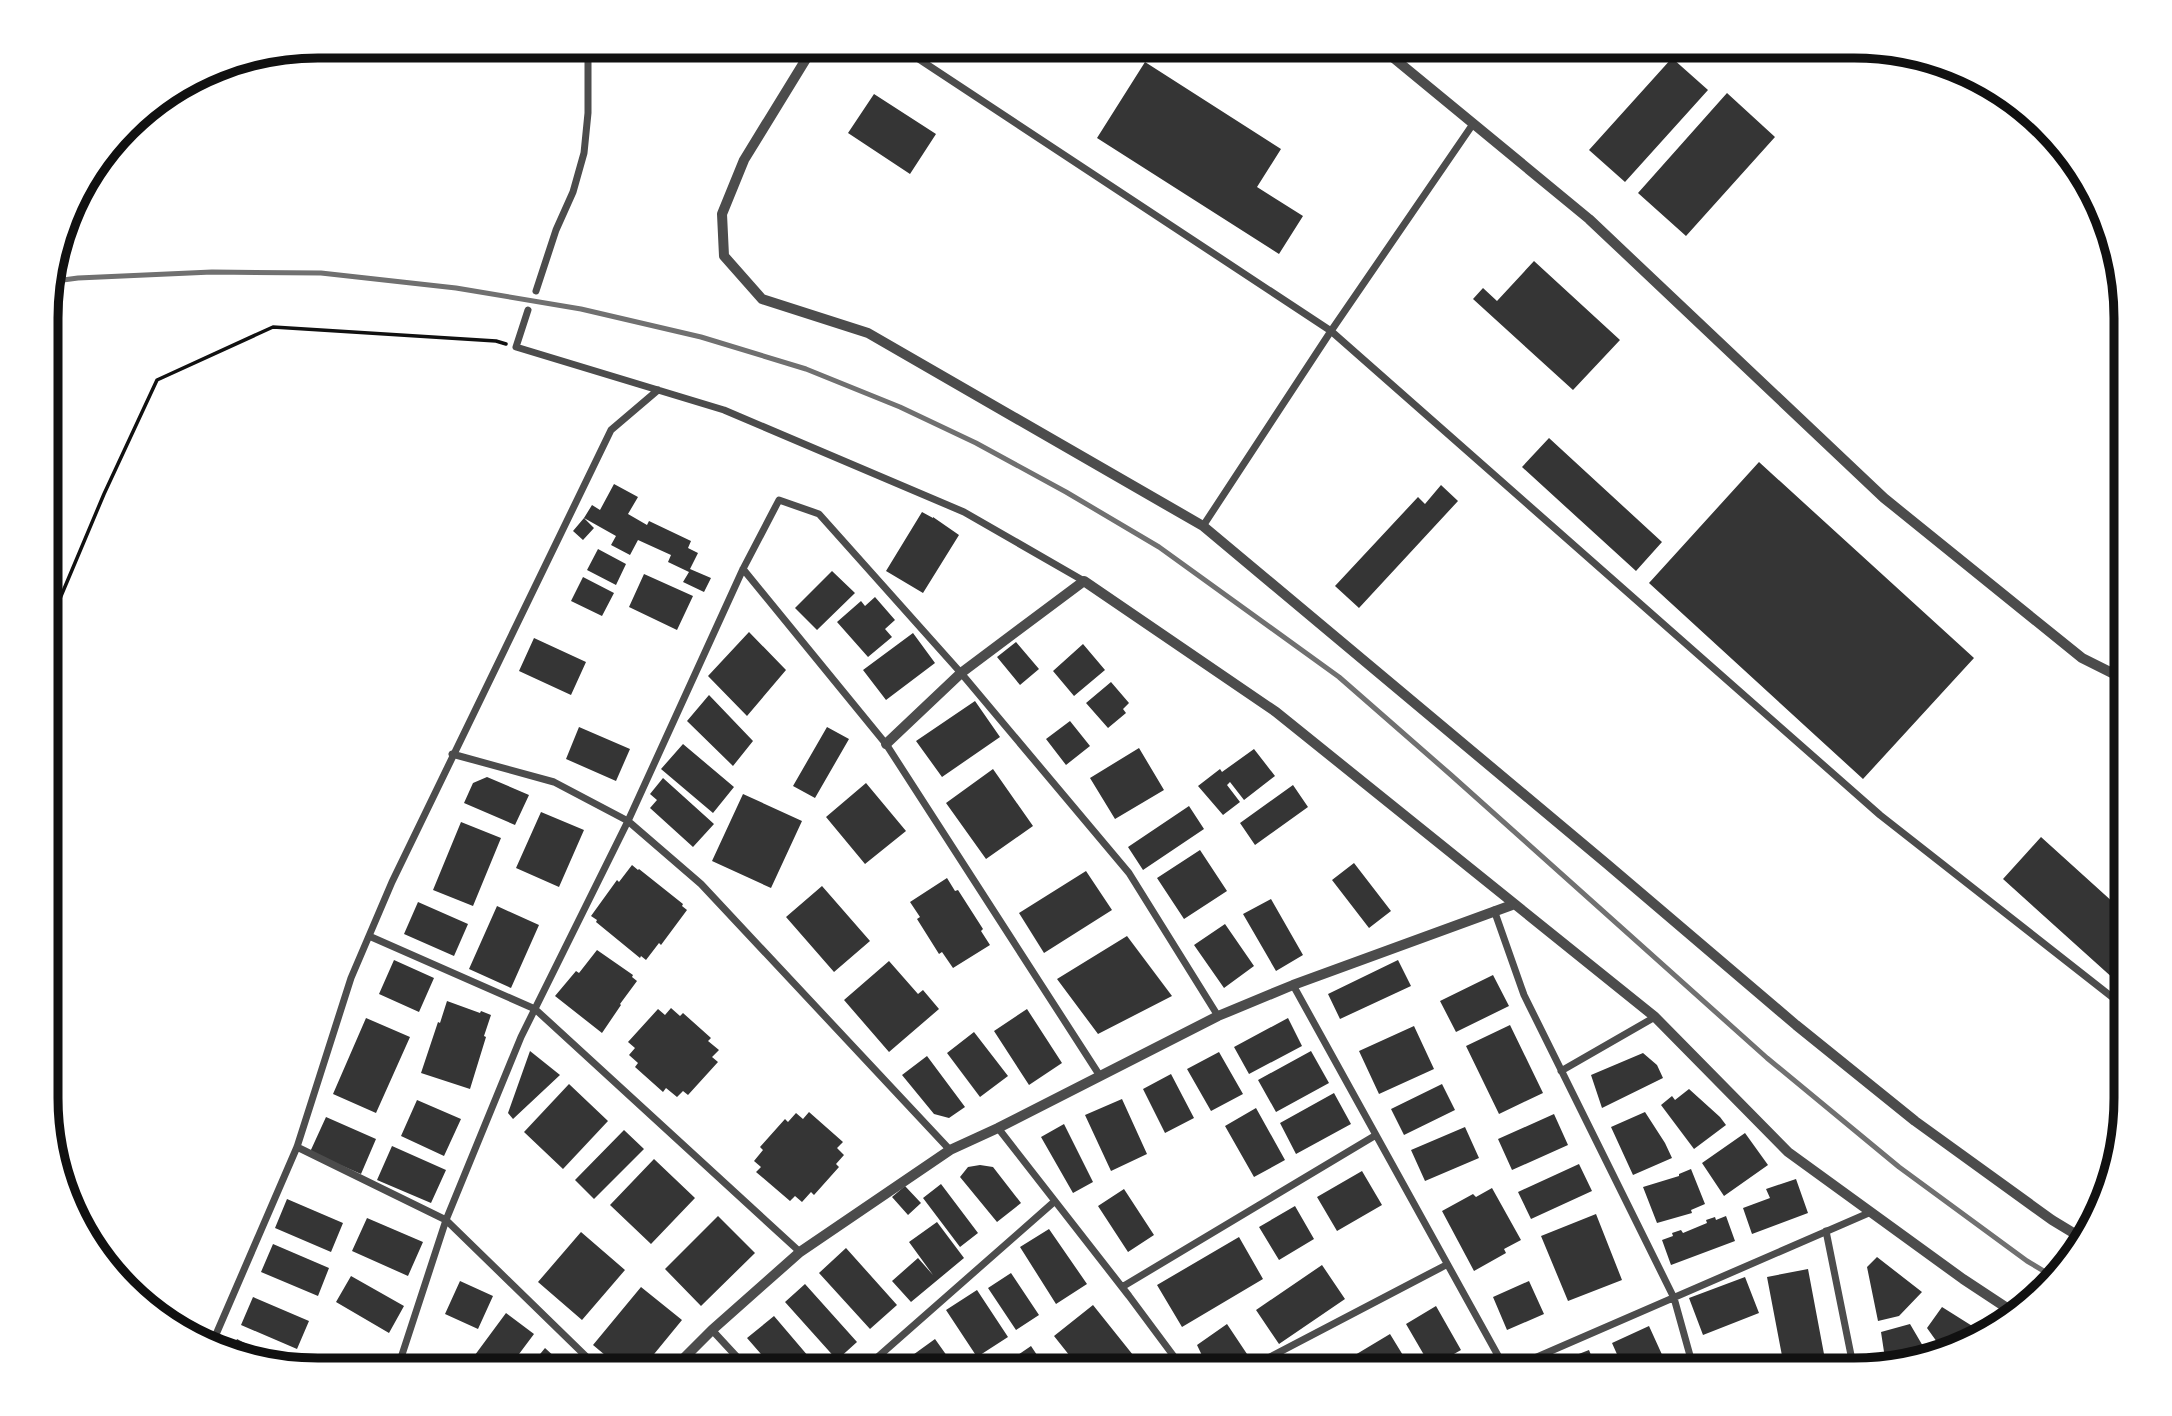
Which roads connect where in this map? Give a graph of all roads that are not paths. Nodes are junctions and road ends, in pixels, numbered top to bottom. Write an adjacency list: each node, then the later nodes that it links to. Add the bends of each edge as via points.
1 (588, 58): 6 (street, via 584,153)
2 (807, 58): 10 (street, via 744,160 722,214 723,256 762,299 868,333)
3 (917, 58): 8 (street)
4 (1393, 58): 5 (street)
5 (1473, 124): 8 (street); 14 (street, via 1589,219 1884,498 2082,658)
6 (536, 291)
7 (528, 310): 9 (street, via 516,347)
8 (1331, 331): 10 (street); 22 (street, via 1880,815)
9 (658, 390): 12 (street, via 724,410 964,512); 16 (street, via 611,430)
10 (1203, 526): 36 (street, via 1914,1121)
11 (743, 569): 13 (street, via 779,500 819,514); 15 (street); 17 (street)
12 (1084, 581): 13 (street); 18 (street, via 1276,712)
13 (961, 673): 15 (street); 24 (street, via 1129,873)
14 (2114, 674)
15 (887, 744): 27 (street)
16 (452, 754): 17 (street, via 554,782); 20 (street)
17 (628, 821): 23 (street); 31 (street, via 701,884)
18 (1512, 905): 19 (street); 25 (street)
19 (1494, 910): 21 (street); 26 (street, via 1524,995)
20 (369, 936): 23 (street); 30 (street)
21 (1293, 985): 24 (street); 29 (street)
22 (2114, 999)
23 (535, 1009): 34 (street); 37 (street)
24 (1218, 1016): 27 (street)
25 (1655, 1017): 26 (street); 33 (street, via 1788,1152)
26 (1561, 1071): 40 (street)
27 (1100, 1076): 28 (street)
28 (998, 1128): 31 (street); 32 (street)
29 (1376, 1135): 38 (street); 39 (street)
30 (297, 1147): 34 (street); 43 (street)
31 (950, 1150): 37 (street)
32 (1055, 1201): 39 (street); 48 (street)
33 (1871, 1212): 35 (street); 41 (street)
34 (446, 1220): 44 (street); 45 (street)
35 (1826, 1231): 40 (street); 54 (street)
36 (2075, 1234)
37 (800, 1252): 42 (street)
38 (1446, 1265): 50 (street); 51 (street)
39 (1122, 1287): 49 (street)
40 (1674, 1298): 52 (street); 53 (street)
41 (2007, 1308)
42 (712, 1330): 46 (street); 47 (street)
43 (215, 1337)
44 (401, 1358)
45 (588, 1358)
46 (684, 1358)
47 (738, 1358)
48 (877, 1358)
49 (1175, 1358)
50 (1268, 1358)
51 (1499, 1358)
52 (1534, 1358)
53 (1691, 1358)
54 (1852, 1358)

